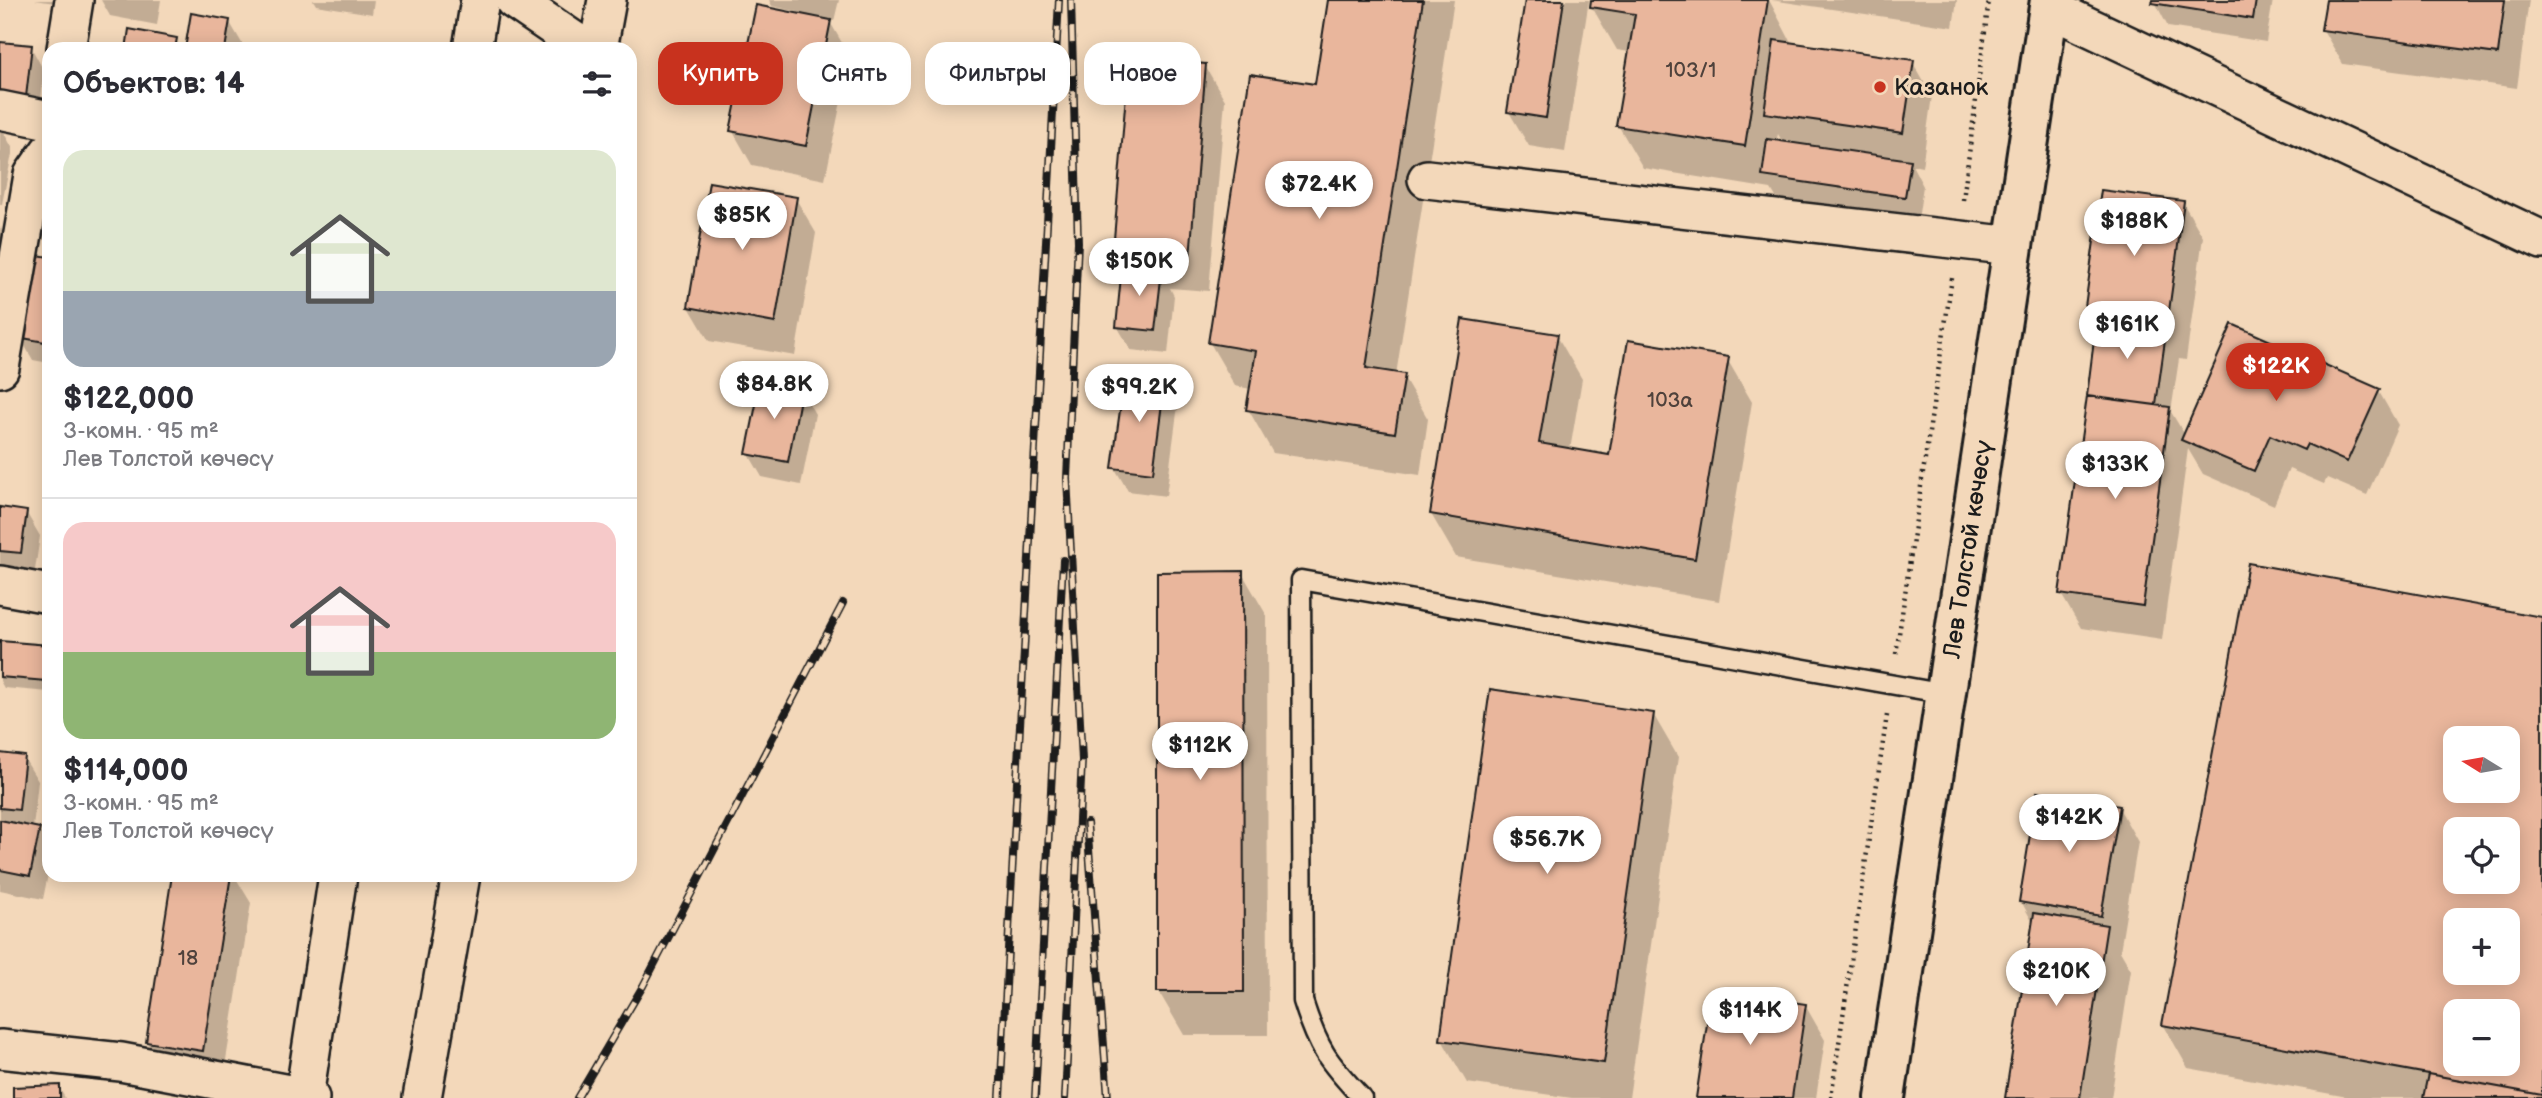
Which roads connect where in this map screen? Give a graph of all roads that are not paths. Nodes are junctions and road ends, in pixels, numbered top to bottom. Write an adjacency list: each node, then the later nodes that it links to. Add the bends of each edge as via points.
1 (74, 0): 6 (street)
2 (480, 0): 7 (street)
3 (514, 0): 8 (street)
4 (607, 0): 9 (street)
5 (2049, 4): 14 (street); 15 (main road, Лев Толстой көчөсү)
6 (67, 42)
7 (473, 42)
8 (576, 42)
9 (599, 42)
10 (0, 110): 11 (street)
11 (42, 119)
12 (42, 162): 16 (street, via 33,176)
13 (1427, 179): 15 (street)
14 (2542, 240)
15 (2013, 246): 19 (main road, Лев Толстой көчөсү)
16 (0, 368)
17 (0, 585): 18 (street)
18 (42, 593)
19 (1946, 694): 25 (lane, via 1301,580 1303,1001 1328,1062); 26 (main road, Лев Толстой көчөсү)
20 (337, 882): 23 (street)
21 (460, 882): 24 (street)
22 (0, 1049): 23 (street, via 121,1062)
23 (307, 1097)
24 (422, 1098)
25 (1362, 1098)
26 (1885, 1098)

